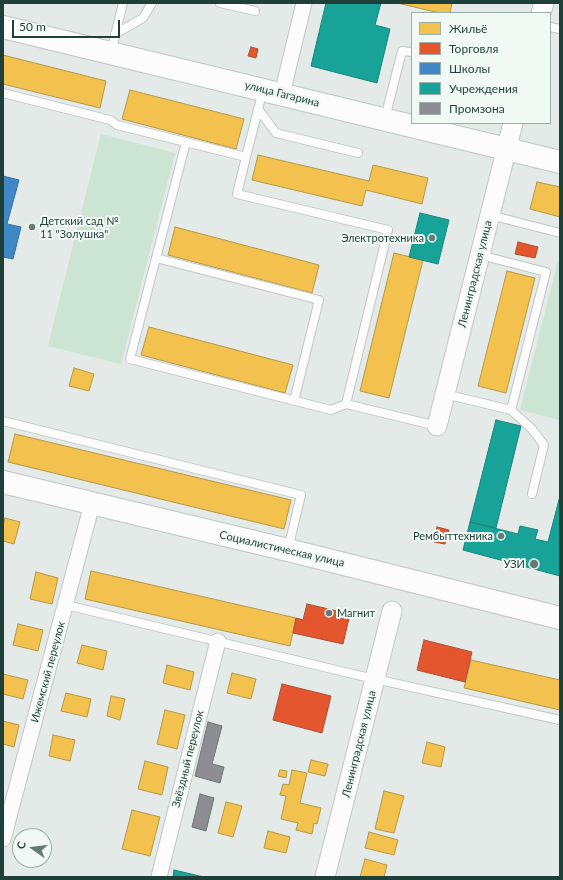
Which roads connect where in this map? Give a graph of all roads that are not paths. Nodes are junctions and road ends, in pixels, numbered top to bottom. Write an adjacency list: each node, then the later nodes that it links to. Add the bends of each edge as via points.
1 (123, 3): 7 (lane)
2 (152, 3): 7 (lane, via 143,18)
3 (220, 3): 5 (lane)
4 (304, 3): 10 (street)
5 (255, 11)
6 (3, 27): 7 (main road, улица Гагарина)
7 (113, 43): 10 (main road, улица Гагарина)
8 (411, 52): 11 (lane, via 402,51)
9 (3, 93): 13 (lane)
10 (268, 98): 11 (main road, улица Гагарина); 15 (lane, via 276,133); 16 (lane)
11 (385, 119): 14 (main road, улица Гагарина)
12 (513, 124): 14 (street, Ленинградская улица)
13 (186, 142): 16 (lane); 21 (lane)
14 (507, 149): 17 (main road, улица Гагарина); 18 (street, Ленинградская улица)
15 (358, 153)
16 (246, 157): 24 (lane, via 237,194 388,230)
17 (560, 162)
18 (490, 215): 19 (lane); 20 (street, Ленинградская улица)
19 (560, 233)
20 (480, 255): 22 (street, Ленинградская улица); 25 (lane, via 546,272)
21 (156, 258): 23 (lane, via 319,300); 23 (lane, via 130,359)
22 (445, 394): 25 (lane); 27 (street, Ленинградская улица)
23 (294, 401): 24 (lane, via 331,410)
24 (346, 404): 27 (lane)
25 (511, 410): 29 (lane, via 532,428 544,445)
26 (3, 421): 31 (lane, via 301,495)
27 (437, 426)
28 (3, 482): 30 (main road, Социалистическая улица)
29 (532, 494)
30 (92, 504): 31 (main road, Социалистическая улица); 32 (street, Ижемский переулок)
31 (288, 550): 34 (main road, Социалистическая улица)
32 (66, 605): 35 (lane); 38 (street, Ижемский переулок)
33 (392, 611): 36 (street, Ленинградская улица)
34 (560, 618)
35 (218, 641): 36 (lane); 39 (street, Звёздный переулок)
36 (375, 679): 37 (lane); 40 (street, Ленинградская улица)
37 (560, 720)
38 (3, 839)
39 (159, 877)
40 (325, 877)

